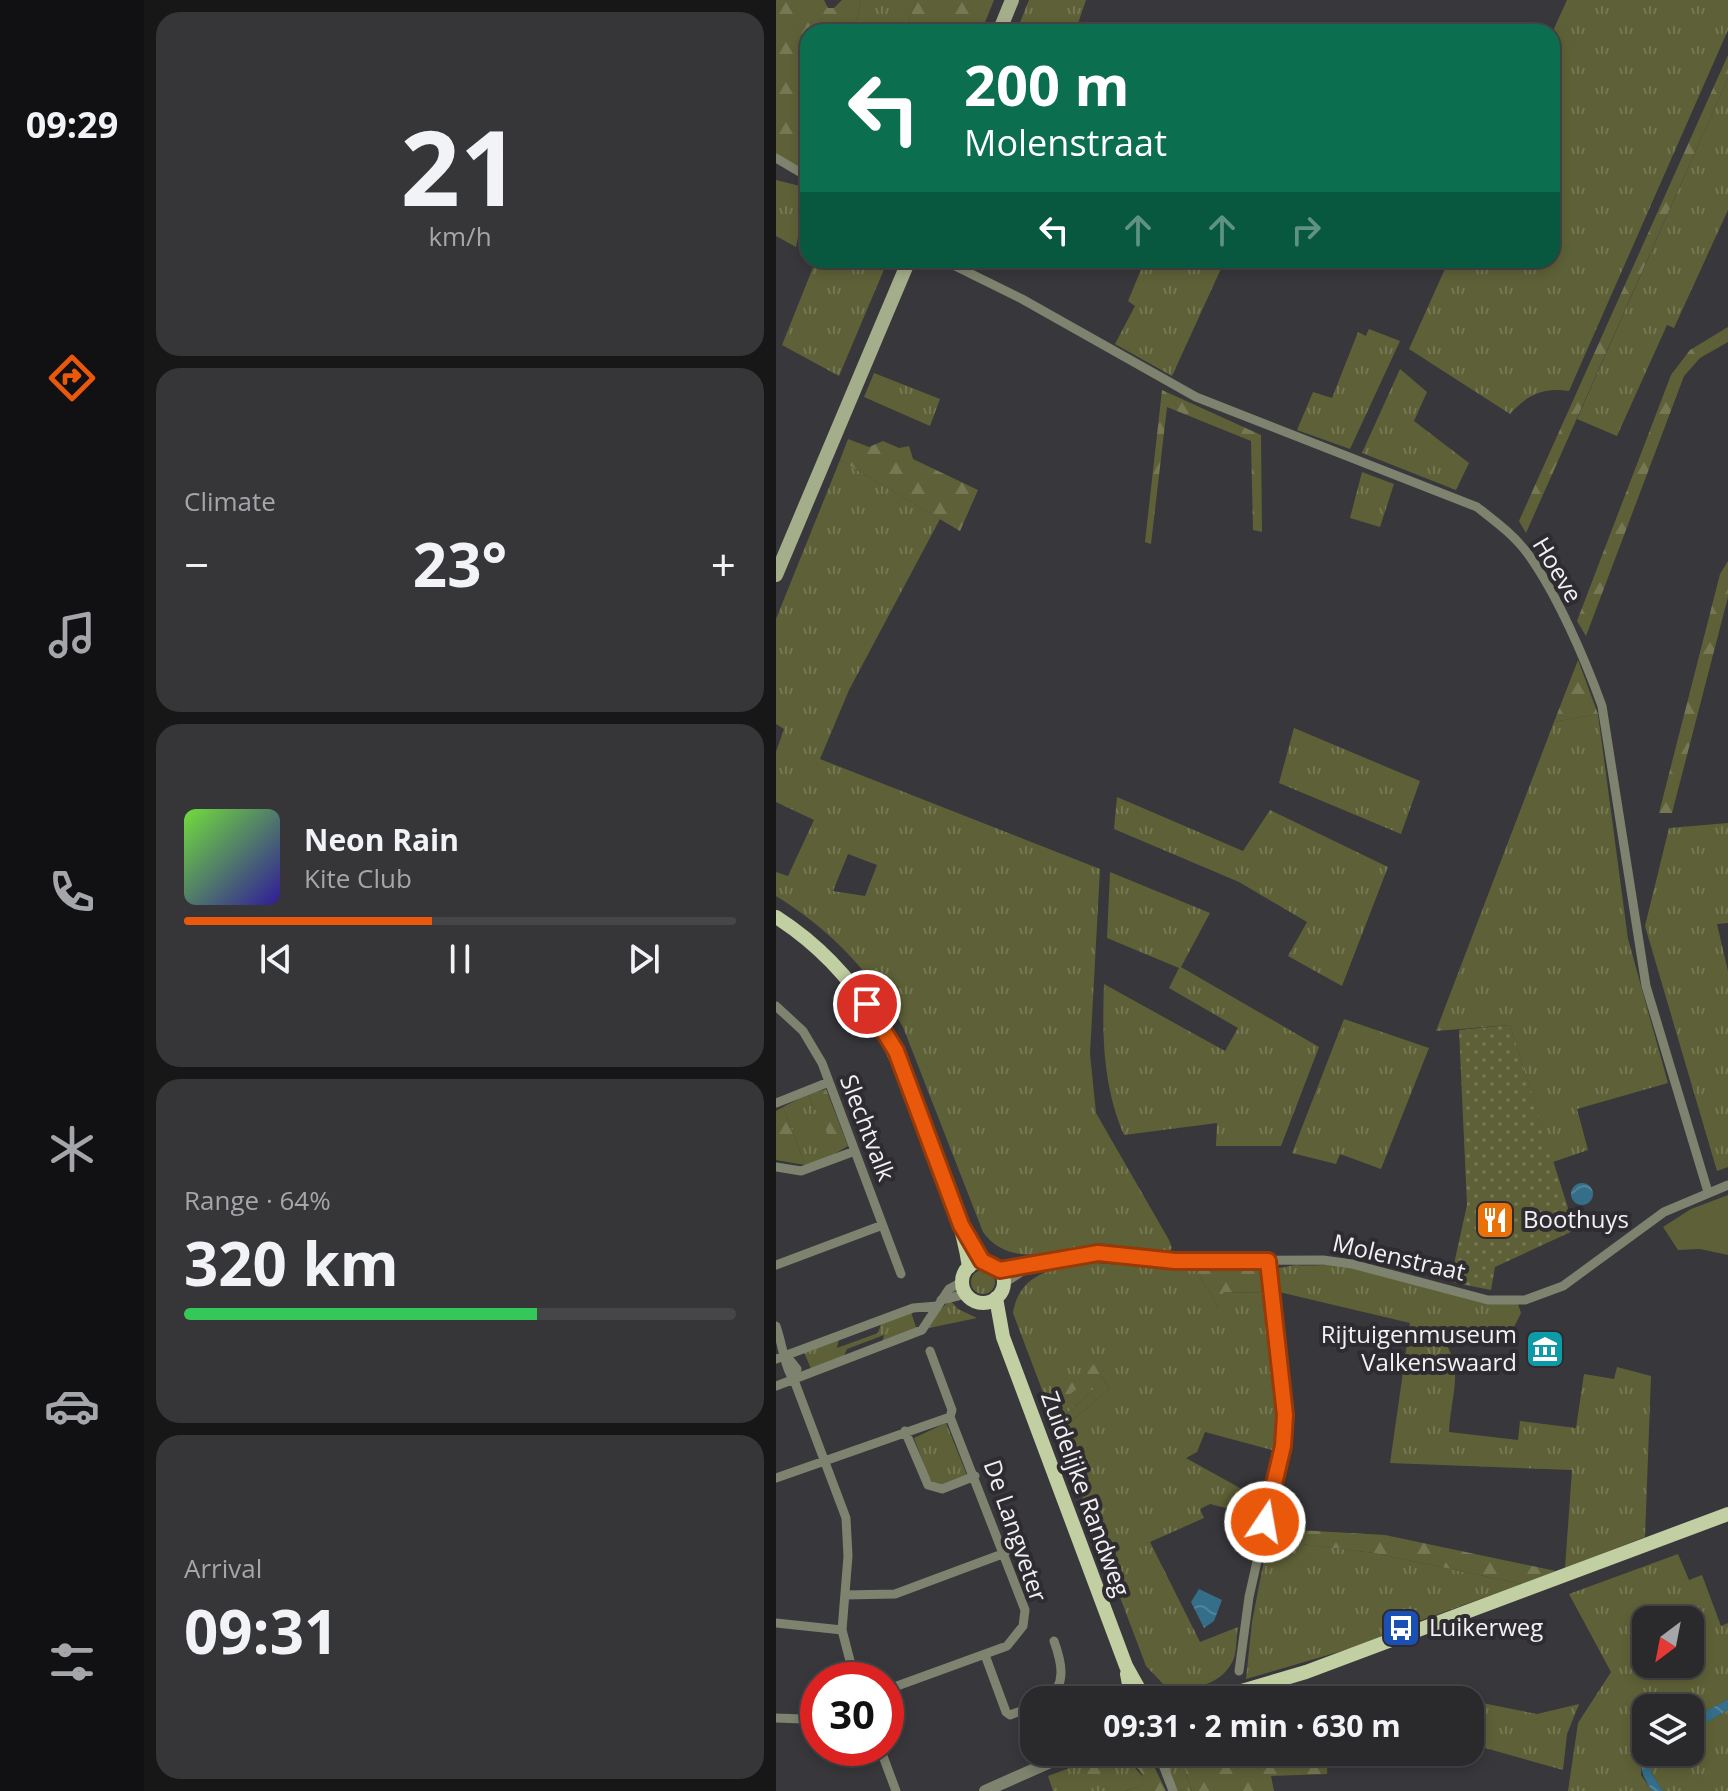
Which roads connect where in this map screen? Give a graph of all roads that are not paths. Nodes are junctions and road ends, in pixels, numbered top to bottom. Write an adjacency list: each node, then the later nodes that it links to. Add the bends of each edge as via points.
1 (1012, 0): 2 (main road)
2 (1002, 24)
3 (776, 158): 4 (street)
4 (800, 172)
5 (899, 268): 8 (main road)
6 (905, 268): 8 (main road)
7 (959, 268): 17 (street, Hoeve, via 1196,397 1477,507 1529,555 1586,663 1602,706 1646,986)
8 (889, 299): 9 (main road)
9 (776, 575)
10 (776, 917): 20 (main road, via 833,963 878,1020 911,1089)
11 (776, 1006): 12 (street, Slechtvalk, via 803,1031)
12 (829, 1082): 13 (street); 14 (street, Slechtvalk)
13 (776, 1103)
14 (855, 1151): 15 (street, via 801,1171); 18 (street, Slechtvalk)
15 (776, 1167)
16 (1728, 1185): 17 (street, Molenstraat)
17 (1708, 1192): 19 (street, Molenstraat, via 1664,1212 1563,1286 1525,1300 1488,1300 1352,1264)
18 (880, 1226): 21 (street); 22 (street, Slechtvalk)
19 (1268, 1261): 23 (street, Molenstraat, via 1078,1254); 49 (street, via 1285,1415 1283,1446 1249,1597)
20 (976, 1264): 23 (main road); 24 (main road)
21 (776, 1265)
22 (901, 1274)
23 (1002, 1276): 25 (main road)
24 (964, 1288): 25 (main road); 26 (street, via 949,1289)
25 (989, 1301): 48 (main road, Zuidelijke Randweg)
26 (939, 1303): 27 (street); 29 (street)
27 (918, 1310): 29 (street); 31 (street)
28 (776, 1326): 31 (street)
29 (926, 1326): 33 (street)
30 (930, 1351): 35 (street, De Langveter)
31 (786, 1355): 32 (street); 33 (street, via 785,1365)
32 (776, 1359)
33 (794, 1380): 34 (street); 37 (street)
34 (776, 1386)
35 (950, 1417): 36 (street); 38 (street, De Langveter)
36 (905, 1431): 37 (street); 38 (street, via 928,1485 942,1489)
37 (824, 1460): 39 (street); 42 (street, via 846,1518)
38 (975, 1476): 41 (street, De Langveter)
39 (776, 1478)
40 (1728, 1514): 54 (main road)
41 (1005, 1553): 42 (street, via 895,1594); 46 (street, De Langveter, via 1025,1610 1023,1626 1007,1646)
42 (845, 1595): 44 (street)
43 (776, 1623): 44 (street)
44 (842, 1630): 47 (street)
45 (1054, 1641): 51 (street)
46 (985, 1655): 50 (street, De Langveter); 55 (street, via 1006,1712)
47 (850, 1662)
48 (1126, 1666): 52 (main road, Zuidelijke Randweg); 53 (main road, Zuidelijke Randweg)
49 (1239, 1671)
50 (904, 1684)
51 (1060, 1686)
52 (1130, 1686)
53 (1137, 1686)
54 (1258, 1686)
55 (1020, 1711)
56 (776, 1718): 57 (street)
57 (800, 1719)
58 (887, 1766): 61 (street)
59 (1041, 1766): 62 (street)
60 (1163, 1766): 63 (street)
61 (896, 1791)
62 (985, 1791)
63 (1173, 1791)

